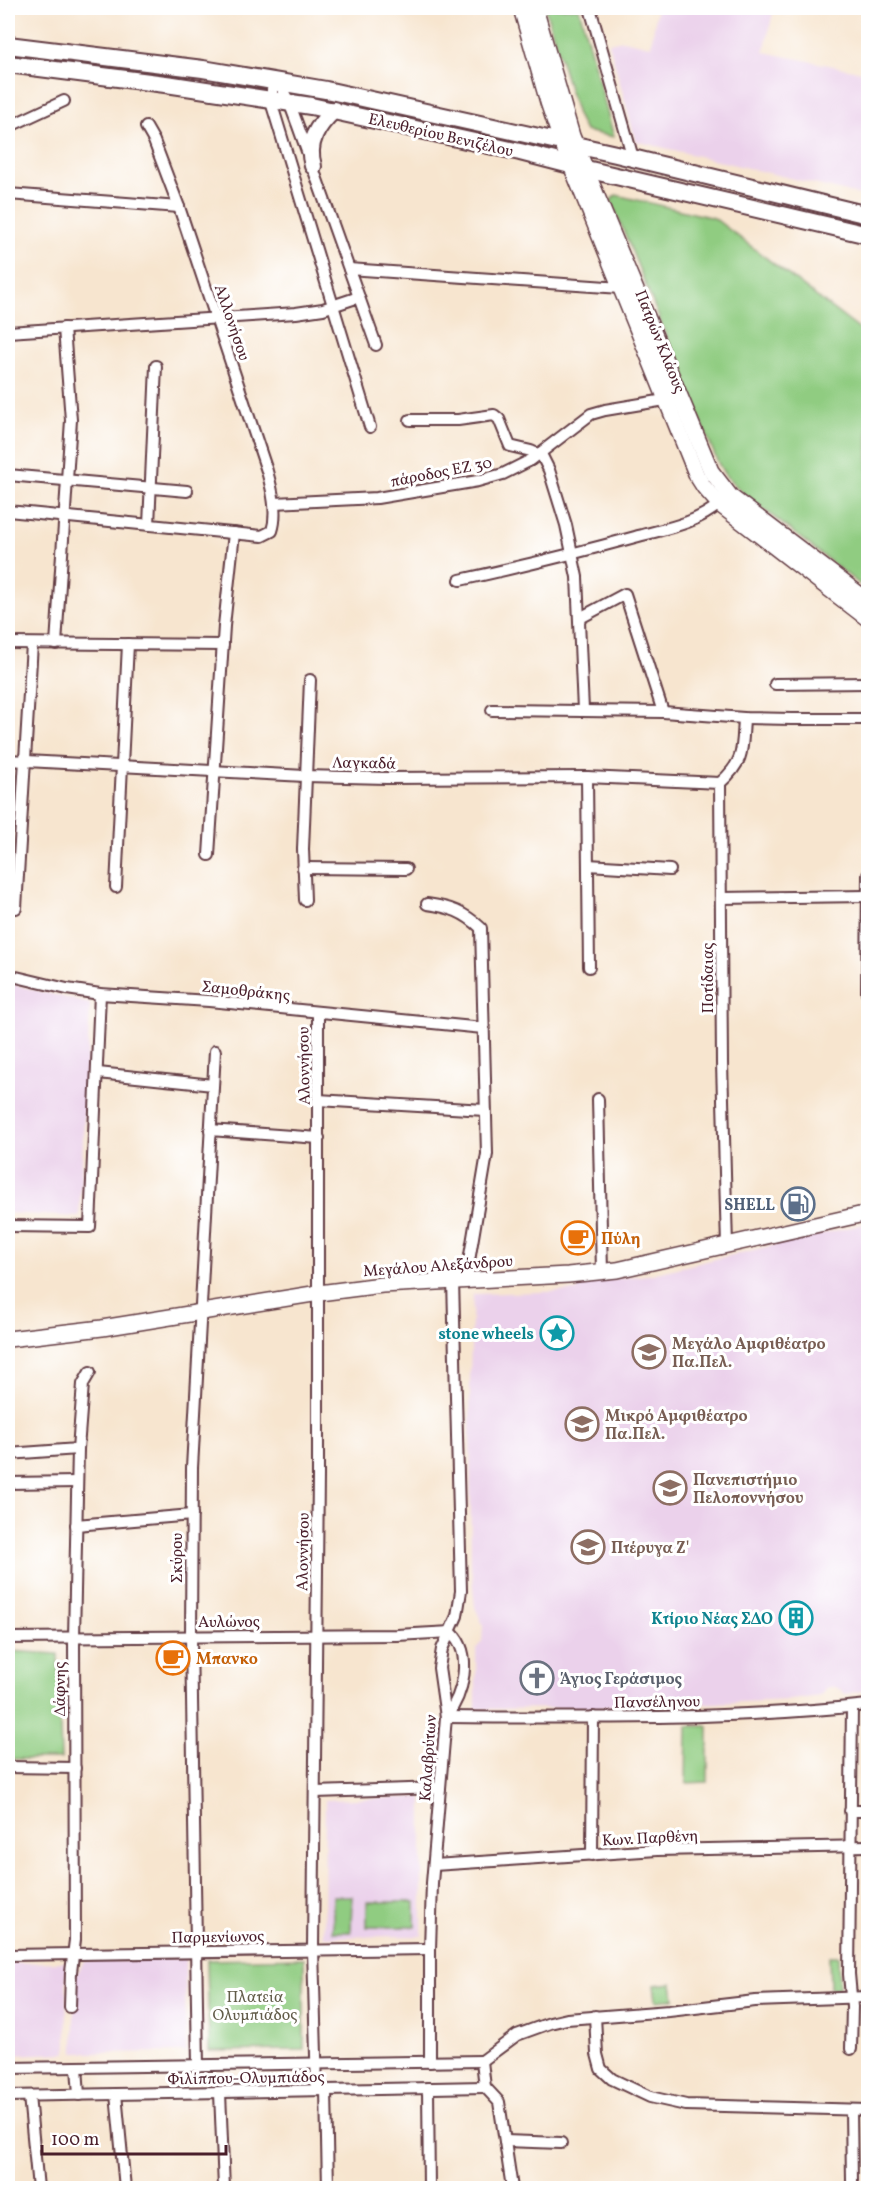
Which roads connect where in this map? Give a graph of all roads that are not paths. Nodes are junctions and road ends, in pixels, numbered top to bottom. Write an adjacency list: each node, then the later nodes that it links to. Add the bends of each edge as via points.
1 (521, 8): 13 (main road, Πατρών Κλάους, via 548,102)
2 (536, 8): 13 (main road, Πατρών Κλάους)
3 (590, 8): 14 (street)
4 (8, 45): 6 (main road, Ελευθερίου Βενιζέλου)
5 (8, 64): 7 (main road, Ελευθερίου Βενιζέλου)
6 (278, 81): 7 (street); 9 (street); 13 (main road, Ελευθερίου Βενιζέλου)
7 (271, 99): 9 (main road, Ελευθερίου Βενιζέλου); 24 (street)
8 (64, 101): 11 (street)
9 (289, 102): 10 (main road, Ελευθερίου Βενιζέλου); 15 (street)
10 (334, 110): 15 (main road, via 311,142); 16 (main road, Ελευθερίου Βενιζέλου)
11 (8, 127)
12 (146, 127): 18 (street, Αλλονήσου)
13 (569, 144): 14 (main road, Ελευθερίου Βενιζέλου); 16 (main road, Πατρών Κλάους)
14 (633, 158): 19 (main road, Ελευθερίου Βενιζέλου)
15 (313, 166): 21 (street)
16 (579, 167): 20 (main road, Ελευθερίου Βενιζέλου); 22 (main road, Πατρών Κλάους)
17 (8, 194): 18 (street)
18 (179, 207): 25 (street, Αλλονήσου)
19 (868, 216)
20 (868, 235)
21 (349, 269): 22 (street); 23 (street)
22 (627, 286): 30 (main road, Πατρών Κλάους); 46 (main road, Πατρών Κλάους, via 717,479 747,509)
23 (359, 297): 24 (street); 28 (street)
24 (333, 306): 25 (street, via 314,311); 32 (street)
25 (214, 317): 26 (street); 38 (street, Αλλονήσου, via 265,463)
26 (64, 327): 27 (street); 35 (street, via 71,420)
27 (8, 332)
28 (376, 345)
29 (156, 366): 36 (street)
30 (665, 400): 33 (street, πάροδος ΕΖ 30, via 591,414); 39 (main road, Πατρών Κλάους, via 698,476)
31 (410, 420): 33 (street, via 494,415 510,446)
32 (370, 427)
33 (540, 455): 38 (street, πάροδος ΕΖ 30, via 503,474 454,486 377,498); 44 (street, via 549,470)
34 (8, 475): 35 (street)
35 (68, 479): 36 (street); 41 (street)
36 (151, 489): 37 (street); 42 (street)
37 (187, 491)
38 (274, 503): 43 (street, Αλλονήσου, via 272,531 262,537)
39 (719, 504): 44 (street, via 698,519); 48 (main road, Πατρών Κλάους)
40 (8, 511): 41 (street)
41 (65, 516): 42 (street); 51 (street)
42 (149, 525): 43 (street)
43 (234, 533): 53 (street)
44 (573, 555): 45 (street); 47 (street)
45 (460, 580)
46 (868, 601)
47 (580, 618): 58 (street); 59 (street, via 625,594)
48 (868, 619)
49 (8, 643): 50 (street)
50 (32, 644): 51 (street); 63 (street)
51 (56, 644): 52 (street)
52 (128, 644): 53 (street); 64 (street)
53 (223, 645): 65 (street)
54 (310, 680): 66 (street)
55 (868, 682): 56 (street)
56 (775, 684)
57 (492, 710): 58 (street)
58 (584, 710): 59 (street)
59 (663, 712): 60 (street)
60 (744, 718): 61 (street); 68 (street, via 739,762)
61 (868, 718)
62 (8, 760): 63 (street, Λαγκαδά)
63 (26, 761): 64 (street, Λαγκαδά); 70 (street)
64 (122, 767): 65 (street, Λαγκαδά); 77 (street)
65 (214, 772): 66 (street, Λαγκαδά); 71 (street)
66 (305, 776): 67 (street, Λαγκαδά); 73 (street)
67 (588, 777): 68 (street, Λαγκαδά); 72 (street)
68 (720, 783): 79 (street, Ποτίδαιας)
69 (8, 850): 70 (street)
70 (20, 851): 82 (street)
71 (209, 855)
72 (588, 865): 75 (street); 83 (street)
73 (303, 868): 74 (street); 80 (street)
74 (406, 869)
75 (670, 870)
76 (868, 875): 78 (street)
77 (116, 887)
78 (868, 896): 79 (street); 85 (street)
79 (722, 898): 99 (street, Ποτίδαιας)
80 (305, 900)
81 (427, 904): 88 (street, Καλαβρύτων, via 449,907 481,928)
82 (16, 908)
83 (589, 967)
84 (8, 975): 86 (street, Σαμοθράκης)
85 (867, 993)
86 (100, 994): 87 (street, Σαμοθράκης); 90 (street)
87 (318, 1013): 88 (street, Σαμοθράκης); 93 (street, Αλοννήσου)
88 (483, 1028): 94 (street, Καλαβρύτων)
89 (215, 1051): 91 (street, Σκύρου)
90 (98, 1073): 91 (street); 98 (street, via 90,1227)
91 (213, 1085): 95 (street, Σκύρου)
92 (598, 1099): 100 (street)
93 (318, 1100): 94 (street); 96 (street, Αλοννήσου)
94 (485, 1110): 101 (street, Καλαβρύτων, via 486,1165)
95 (210, 1130): 96 (street); 103 (street, Σκύρου)
96 (319, 1138): 102 (street, Αλοννήσου)
97 (868, 1213): 99 (main road, Μεγάλου Αλεξάνδρου)
98 (8, 1226)
99 (726, 1246): 100 (main road, Μεγάλου Αλεξάνδρου)
100 (602, 1272): 101 (main road, Μεγάλου Αλεξάνδρου)
101 (460, 1280): 102 (main road, Μεγάλου Αλεξάνδρου); 112 (street, Καλαβρύτων, via 461,1580 459,1609)
102 (319, 1293): 103 (main road, Μεγάλου Αλεξάνδρου); 114 (street, Αλοννήσου)
103 (202, 1311): 104 (main road, Μεγάλου Αλεξάνδρου); 110 (street, Σκύρου)
104 (8, 1339)
105 (90, 1372): 106 (street, Δάφνης, via 83,1384)
106 (78, 1449): 107 (street); 108 (street, Δάφνης)
107 (8, 1454)
108 (77, 1482): 109 (street); 111 (street, Δάφνης)
109 (8, 1483)
110 (192, 1515): 111 (street); 113 (street, Σκύρου)
111 (76, 1525): 116 (street, Δάφνης)
112 (451, 1632): 114 (street, Αυλώνος); 119 (street, Καλαβρύτων, via 442,1649 439,1668); 119 (street, via 462,1648 463,1675 458,1699)
113 (191, 1636): 114 (street, Αυλώνος); 116 (street, Αυλώνος); 133 (street, Σκύρου)
114 (317, 1636): 124 (street, Αλοννήσου)
115 (8, 1638): 116 (street, Αυλώνος)
116 (74, 1638): 122 (street, Δάφνης)
117 (868, 1705): 118 (street, Πανσέληνου)
118 (852, 1707): 120 (street, Πανσέληνου); 125 (street)
119 (446, 1717): 120 (street, Πανσέληνου); 123 (street, Καλαβρύτων)
120 (593, 1717): 129 (street)
121 (8, 1767): 122 (street)
122 (75, 1768): 134 (street, Δάφνης)
123 (440, 1788): 124 (street); 130 (street, Καλαβρύτων)
124 (315, 1792): 131 (street, Αλοννήσου)
125 (850, 1811): 126 (street); 128 (street)
126 (868, 1811)
127 (868, 1846): 128 (street, Κων. Παρθένη)
128 (849, 1847): 129 (street, Κων. Παρθένη, via 678,1849); 137 (street)
129 (592, 1856): 130 (street, Κων. Παρθένη)
130 (434, 1865): 132 (street, Καλαβρύτων)
131 (313, 1949): 132 (street, Παρμενίωνος); 133 (street, Παρμενίωνος); 143 (street, Αλοννήσου)
132 (430, 1949): 142 (street, Καλαβρύτων)
133 (196, 1951): 134 (street, Παρμενίωνος); 144 (street, Σκύρου)
134 (75, 1953): 135 (street, Παρμενίωνος); 138 (street, Δάφνης, via 70,1972)
135 (8, 1955)
136 (868, 1997): 137 (street)
137 (851, 1998): 139 (street, via 755,2001); 140 (street)
138 (70, 2007)
139 (595, 2016): 141 (street, via 550,2023 525,2032); 155 (street, via 601,2069 612,2079 650,2097 678,2105)
140 (851, 2049)
141 (482, 2061): 142 (street, Φιλίππου-Ολυμπιάδος); 147 (street)
142 (430, 2062): 143 (street, Φιλίππου-Ολυμπιάδος)
143 (316, 2063): 144 (street, Φιλίππου-Ολυμπιάδος); 149 (street, Αλοννήσου)
144 (198, 2066): 145 (street, Φιλίππου-Ολυμπιάδος)
145 (77, 2067): 146 (street, Φιλίππου-Ολυμπιάδος); 152 (street)
146 (8, 2068)
147 (484, 2087): 148 (street, Φιλίππου-Ολυμπιάδος); 157 (street, via 498,2102)
148 (428, 2088): 149 (street, Φιλίππου-Ολυμπιάδος); 164 (street)
149 (321, 2090): 150 (street, Φιλίππου-Ολυμπιάδος); 163 (street, Αλοννήσου)
150 (220, 2093): 151 (street, Φιλίππου-Ολυμπιάδος); 162 (street)
151 (116, 2094): 152 (street, Φιλίππου-Ολυμπιάδος); 161 (street)
152 (79, 2095): 154 (street, Φιλίππου-Ολυμπιάδος)
153 (8, 2096): 154 (street, Φιλίππου-Ολυμπιάδος)
154 (29, 2096): 160 (street)
155 (851, 2110): 156 (street); 159 (street)
156 (868, 2110)
157 (505, 2141): 158 (street); 165 (street)
158 (561, 2143)
159 (852, 2182)
160 (38, 2188)
161 (125, 2188)
162 (224, 2188)
163 (328, 2188)
164 (429, 2188)
165 (512, 2188)

